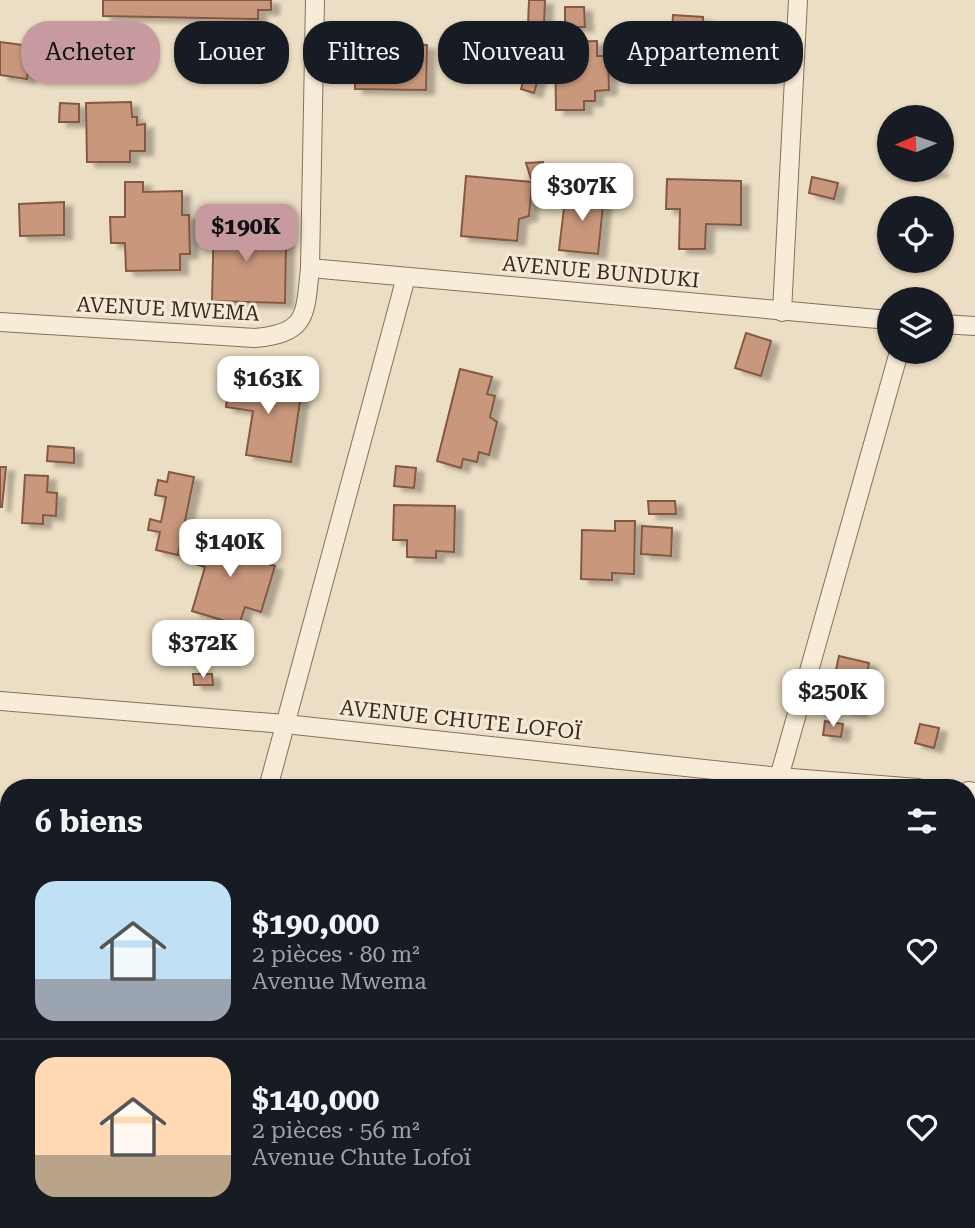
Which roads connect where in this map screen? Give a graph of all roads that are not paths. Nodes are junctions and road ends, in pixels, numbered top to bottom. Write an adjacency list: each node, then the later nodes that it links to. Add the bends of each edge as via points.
1 (315, 0): 3 (street, AVENUE MWEMA)
2 (798, 0): 5 (street)
3 (310, 268): 4 (street, AVENUE BUNDUKI); 7 (street, AVENUE MWEMA, via 305,313 300,323 280,336)
4 (406, 276): 5 (street, AVENUE BUNDUKI); 12 (street)
5 (782, 312): 6 (street, AVENUE BUNDUKI)
6 (877, 319)
7 (0, 322)
8 (954, 325): 9 (street)
9 (975, 326)
10 (896, 364): 15 (street)
11 (0, 701): 12 (street, AVENUE CHUTE LOFOÏ)
12 (285, 724): 13 (street); 14 (street, AVENUE CHUTE LOFOÏ)
13 (270, 779)
14 (752, 779)
15 (779, 779)

